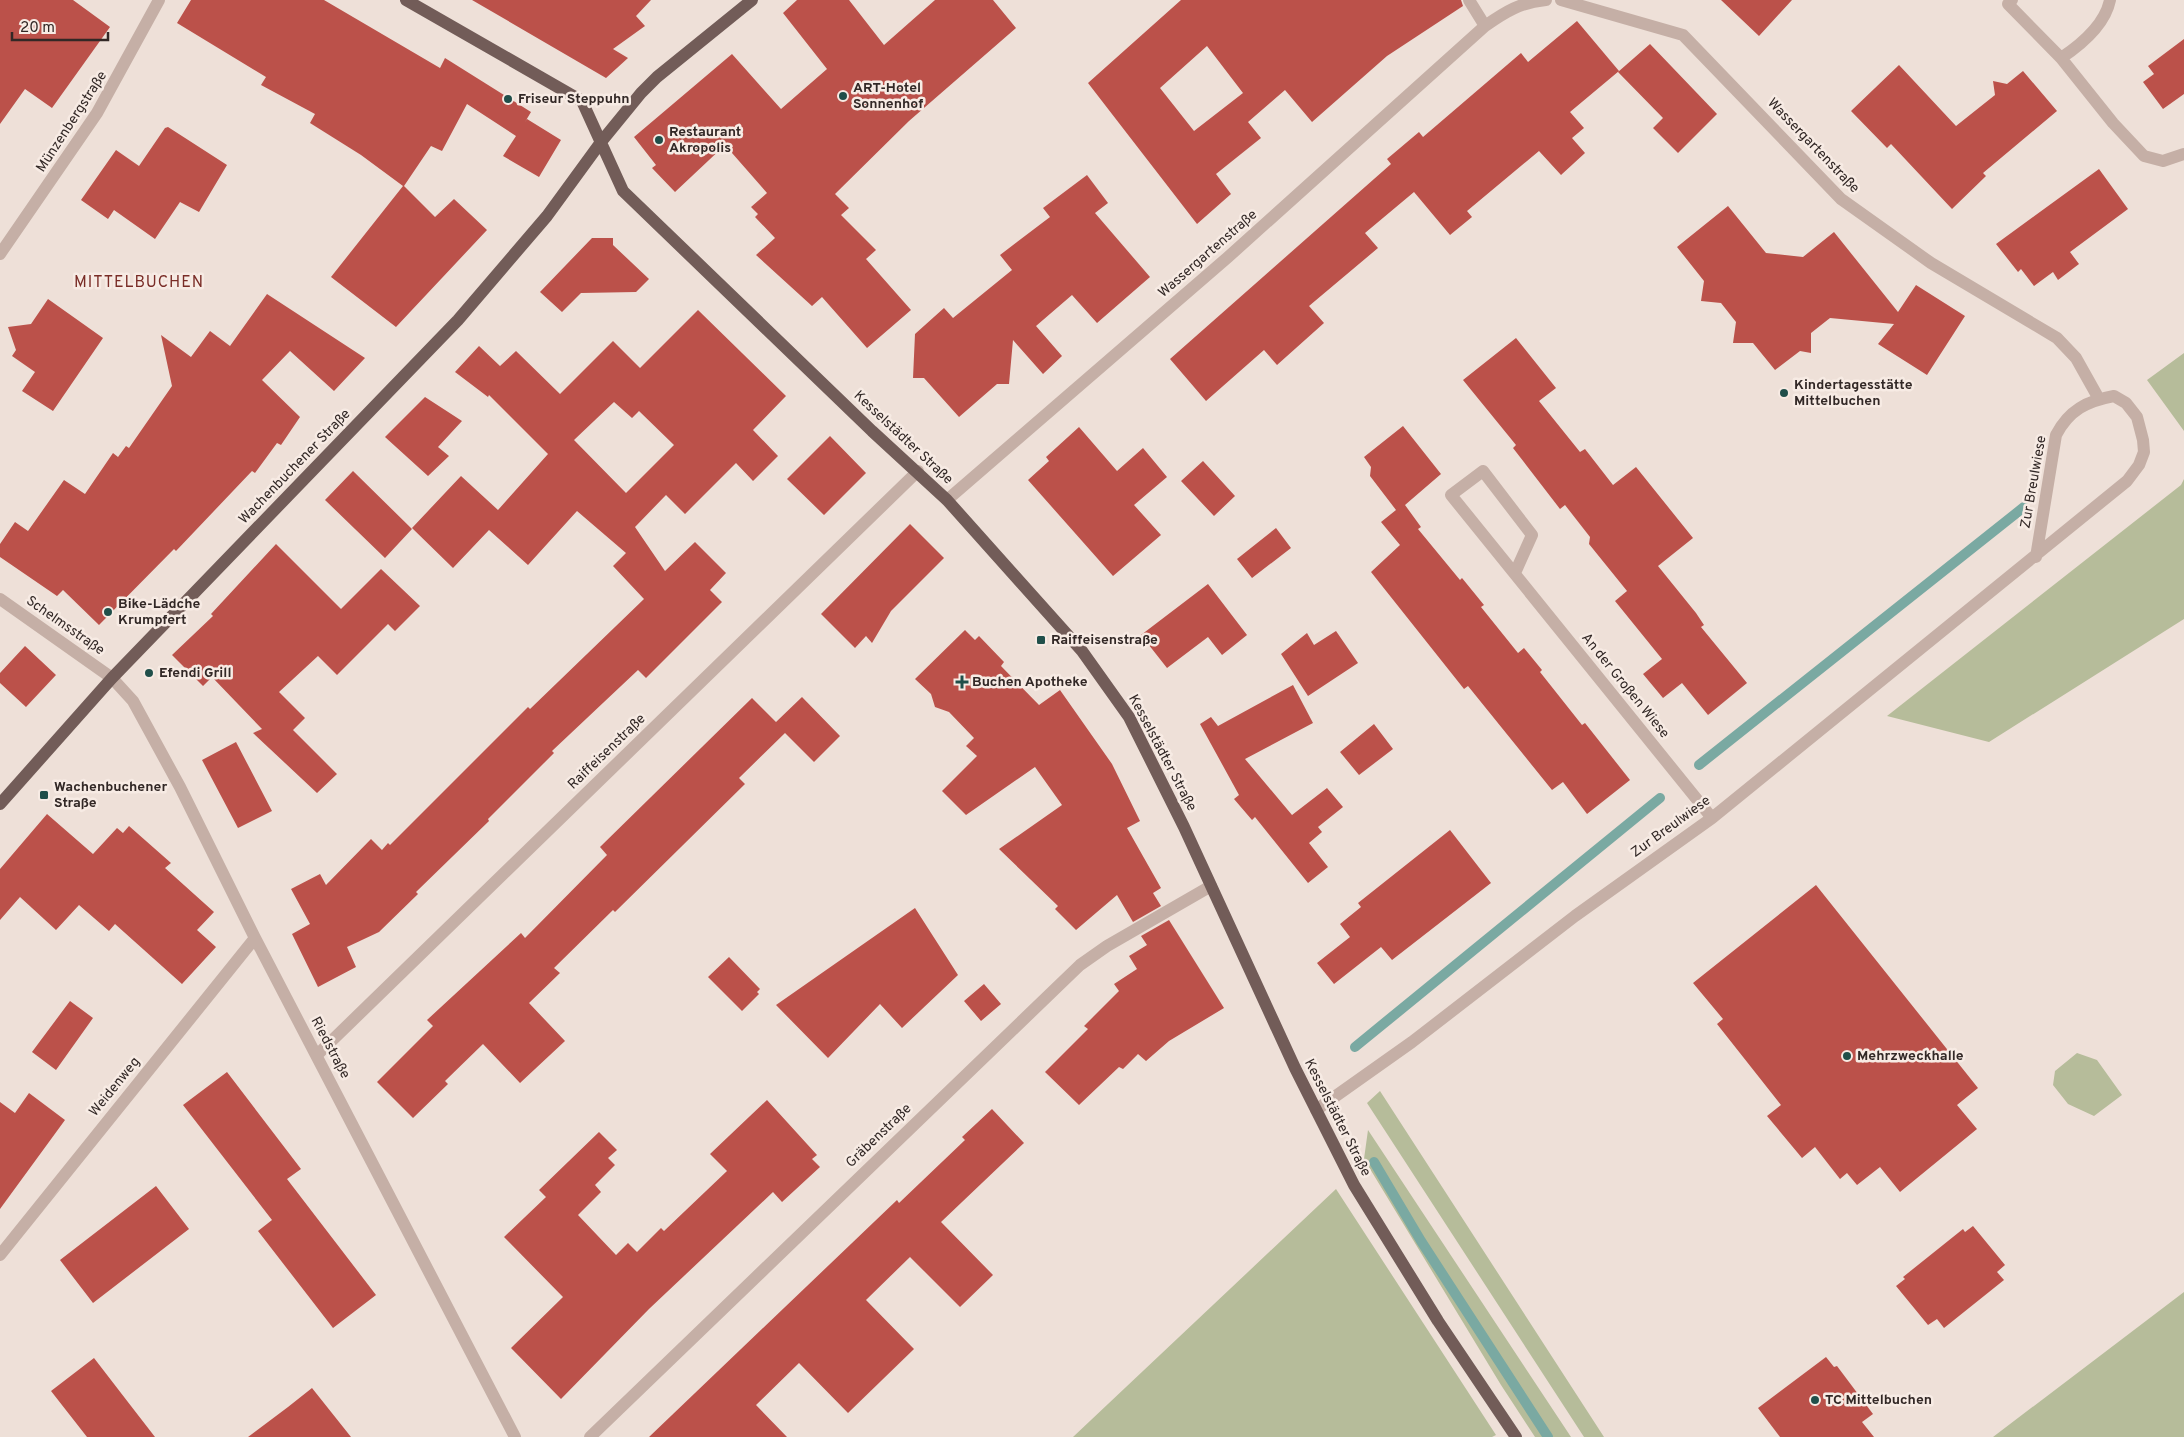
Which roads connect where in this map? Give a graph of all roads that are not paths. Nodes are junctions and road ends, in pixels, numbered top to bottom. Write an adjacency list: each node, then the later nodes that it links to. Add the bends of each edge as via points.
1 (159, 0): 13 (street, Münzenbergstraße, via 97,113)
2 (406, 0): 11 (main road, Kesselstädter Straße, via 582,101)
3 (752, 0): 11 (main road, Wachenbuchener Straße, via 657,76)
4 (1469, 0): 9 (street)
5 (1546, 0): 9 (street, Wassergartenstraße, via 1531,1 1508,10)
6 (1561, 0): 14 (street, Wassergartenstraße, via 1683,35 1841,199 1931,262 2057,338 2076,358)
7 (2110, 0): 10 (street, via 2107,14 2088,36)
8 (2008, 1): 10 (street)
9 (1485, 26): 16 (street, Wassergartenstraße, via 1227,258)
10 (2061, 58): 12 (street, via 2144,156 2163,161)
11 (600, 142): 15 (main road, Kesselstädter Straße, via 623,191 872,431); 20 (main road, Wachenbuchener Straße, via 552,210 458,320)
12 (2184, 154)
13 (0, 254)
14 (2099, 399): 17 (street, Zur Breulwiese, via 2072,412 2056,435); 17 (street, Zur Breulwiese, via 2114,396 2126,403 2137,417 2143,440 2142,459 2127,481)
15 (918, 471): 16 (main road, Kesselstädter Straße); 25 (street, Raiffeisenstraße)
16 (947, 500): 23 (main road, Kesselstädter Straße, via 1082,650 1129,717)
17 (2036, 558): 22 (street, Zur Breulwiese)
18 (1514, 573): 18 (street, An der Großen Wiese, via 1452,495 1483,471 1532,535); 22 (street, An der Großen Wiese)
19 (0, 599): 20 (street, Schelmsstraße)
20 (112, 678): 21 (main road, Wachenbuchener Straße); 24 (street, Riedstraße, via 133,701)
21 (0, 804)
22 (1712, 818): 26 (street, Zur Breulwiese)
23 (1211, 886): 26 (main road, Kesselstädter Straße); 29 (street, Gräbenstraße, via 1080,965)
24 (255, 938): 25 (street, Riedstraße); 27 (street, Weidenweg)
25 (317, 1055): 28 (street, Riedstraße)
26 (1316, 1110): 30 (main road, Kesselstädter Straße, via 1364,1201 1438,1321)
27 (0, 1255)
28 (515, 1437)
29 (590, 1437)
30 (1516, 1437)

